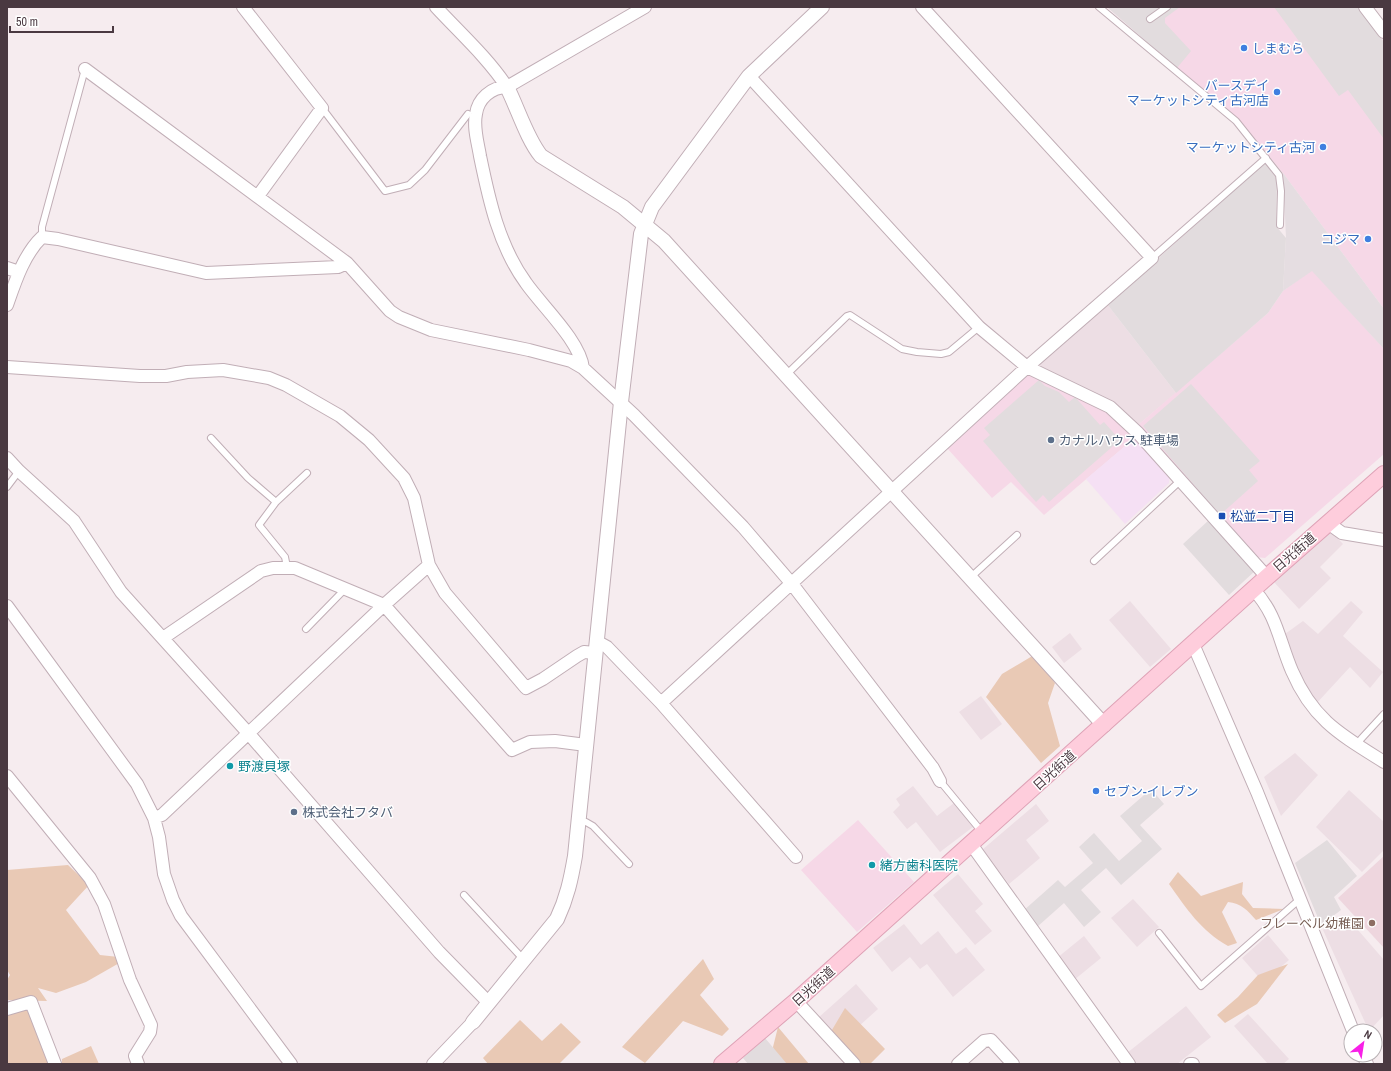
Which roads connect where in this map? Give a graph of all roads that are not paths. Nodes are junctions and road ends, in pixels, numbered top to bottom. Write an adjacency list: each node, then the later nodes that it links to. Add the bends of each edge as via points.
1 (243, 7): 14 (street)
2 (436, 7): 13 (street)
3 (645, 7): 13 (street)
4 (822, 7): 12 (street)
5 (922, 7): 21 (street)
6 (1099, 7): 16 (lane, via 1236,121)
7 (1167, 7): 9 (lane)
8 (1365, 7): 10 (street)
9 (1150, 19)
10 (1384, 32)
11 (85, 69): 17 (street); 20 (lane, via 42,227)
12 (749, 76): 18 (street, via 652,207); 26 (street)
13 (507, 87): 15 (street, via 498,87 492,91); 18 (street, via 534,147 541,156 624,207)
14 (322, 108): 15 (lane, via 385,191 409,185 425,170); 17 (street)
15 (472, 112): 29 (street, via 492,210 500,234 525,283 582,357)
16 (1266, 158): 19 (lane, via 1279,175); 21 (lane)
17 (258, 196): 22 (street)
18 (644, 223): 30 (street, via 664,241); 31 (street)
19 (1280, 225)
20 (42, 237): 22 (street, via 206,273 338,267); 24 (street)
21 (1152, 258): 28 (street)
22 (347, 263): 29 (street, via 390,311 413,324 564,359)
23 (7, 268): 24 (street)
24 (19, 272): 25 (street)
25 (7, 304)
26 (979, 327): 28 (street); 30 (lane, via 949,352 942,354 902,349 850,315)
27 (7, 367): 45 (street, via 140,376 223,370 269,378 286,385 340,416 369,440 397,469 414,498)
28 (1027, 367): 37 (street, via 1110,407); 39 (street)
29 (583, 368): 31 (street)
30 (786, 375): 39 (street)
31 (620, 402): 49 (street, via 743,527); 57 (street)
32 (211, 438): 40 (lane, via 248,478)
33 (7, 458): 34 (street)
34 (19, 471): 38 (lane); 55 (street, via 74,522 121,592)
35 (307, 473): 40 (lane)
36 (1384, 474): 41 (main road, 日光街道)
37 (1181, 480): 44 (lane); 48 (street)
38 (7, 487)
39 (892, 490): 47 (street); 49 (street)
40 (276, 502): 46 (lane, via 259,525 285,557)
41 (1328, 523): 43 (street, via 1342,533); 48 (main road, 日光街道)
42 (1017, 535): 47 (lane)
43 (1384, 540)
44 (1094, 561)
45 (430, 565): 52 (street); 57 (street, via 445,593 526,688)
46 (287, 567): 50 (street, via 296,568); 55 (street, via 273,568 255,574)
47 (971, 577): 60 (street)
48 (1267, 577): 51 (main road, 日光街道)
49 (792, 584): 58 (street); 66 (street, via 929,762)
50 (345, 589): 52 (street); 54 (lane)
51 (1253, 589): 56 (main road, 日光街道); 63 (street, via 1265,601 1275,621 1292,671 1317,714 1330,727)
52 (384, 605): 61 (street); 62 (street, via 512,750 530,742 555,741)
53 (7, 606): 67 (street, via 137,784)
54 (306, 629)
55 (162, 638): 61 (street)
56 (1193, 644): 60 (main road, 日光街道); 74 (street)
57 (596, 647): 58 (street, via 607,647); 62 (street)
58 (661, 703): 71 (street)
59 (1384, 714): 63 (lane)
60 (1104, 725): 69 (main road, 日光街道)
61 (249, 734): 67 (street, via 162,815); 78 (street, via 439,952)
62 (586, 745): 68 (street)
63 (1358, 745): 64 (street)
64 (1384, 762)
65 (7, 776): 83 (street, via 99,891 130,980 151,1025 150,1032 135,1056)
66 (940, 781): 69 (lane)
67 (154, 818): 84 (street, via 164,874 181,916)
68 (578, 821): 72 (lane, via 593,826); 76 (street, via 571,878 565,902 557,919)
69 (982, 833): 70 (main road, 日光街道)
70 (971, 844): 77 (main road, 日光街道); 90 (street)
71 (796, 857)
72 (629, 864)
73 (464, 895): 76 (lane)
74 (1300, 899): 75 (lane, via 1201,986); 81 (street)
75 (1159, 934)
76 (525, 960): 78 (street)
77 (796, 1001): 86 (main road, 日光街道); 87 (street)
78 (489, 1003): 80 (street)
79 (7, 1009): 82 (street, via 31,1002)
80 (473, 1022): 85 (street)
81 (1350, 1023)
82 (55, 1064)
83 (138, 1064)
84 (291, 1064)
85 (433, 1064)
86 (722, 1064)
87 (854, 1064)
88 (958, 1064): 89 (street, via 984,1040 991,1040)
89 (1013, 1064)
90 (1129, 1064)

